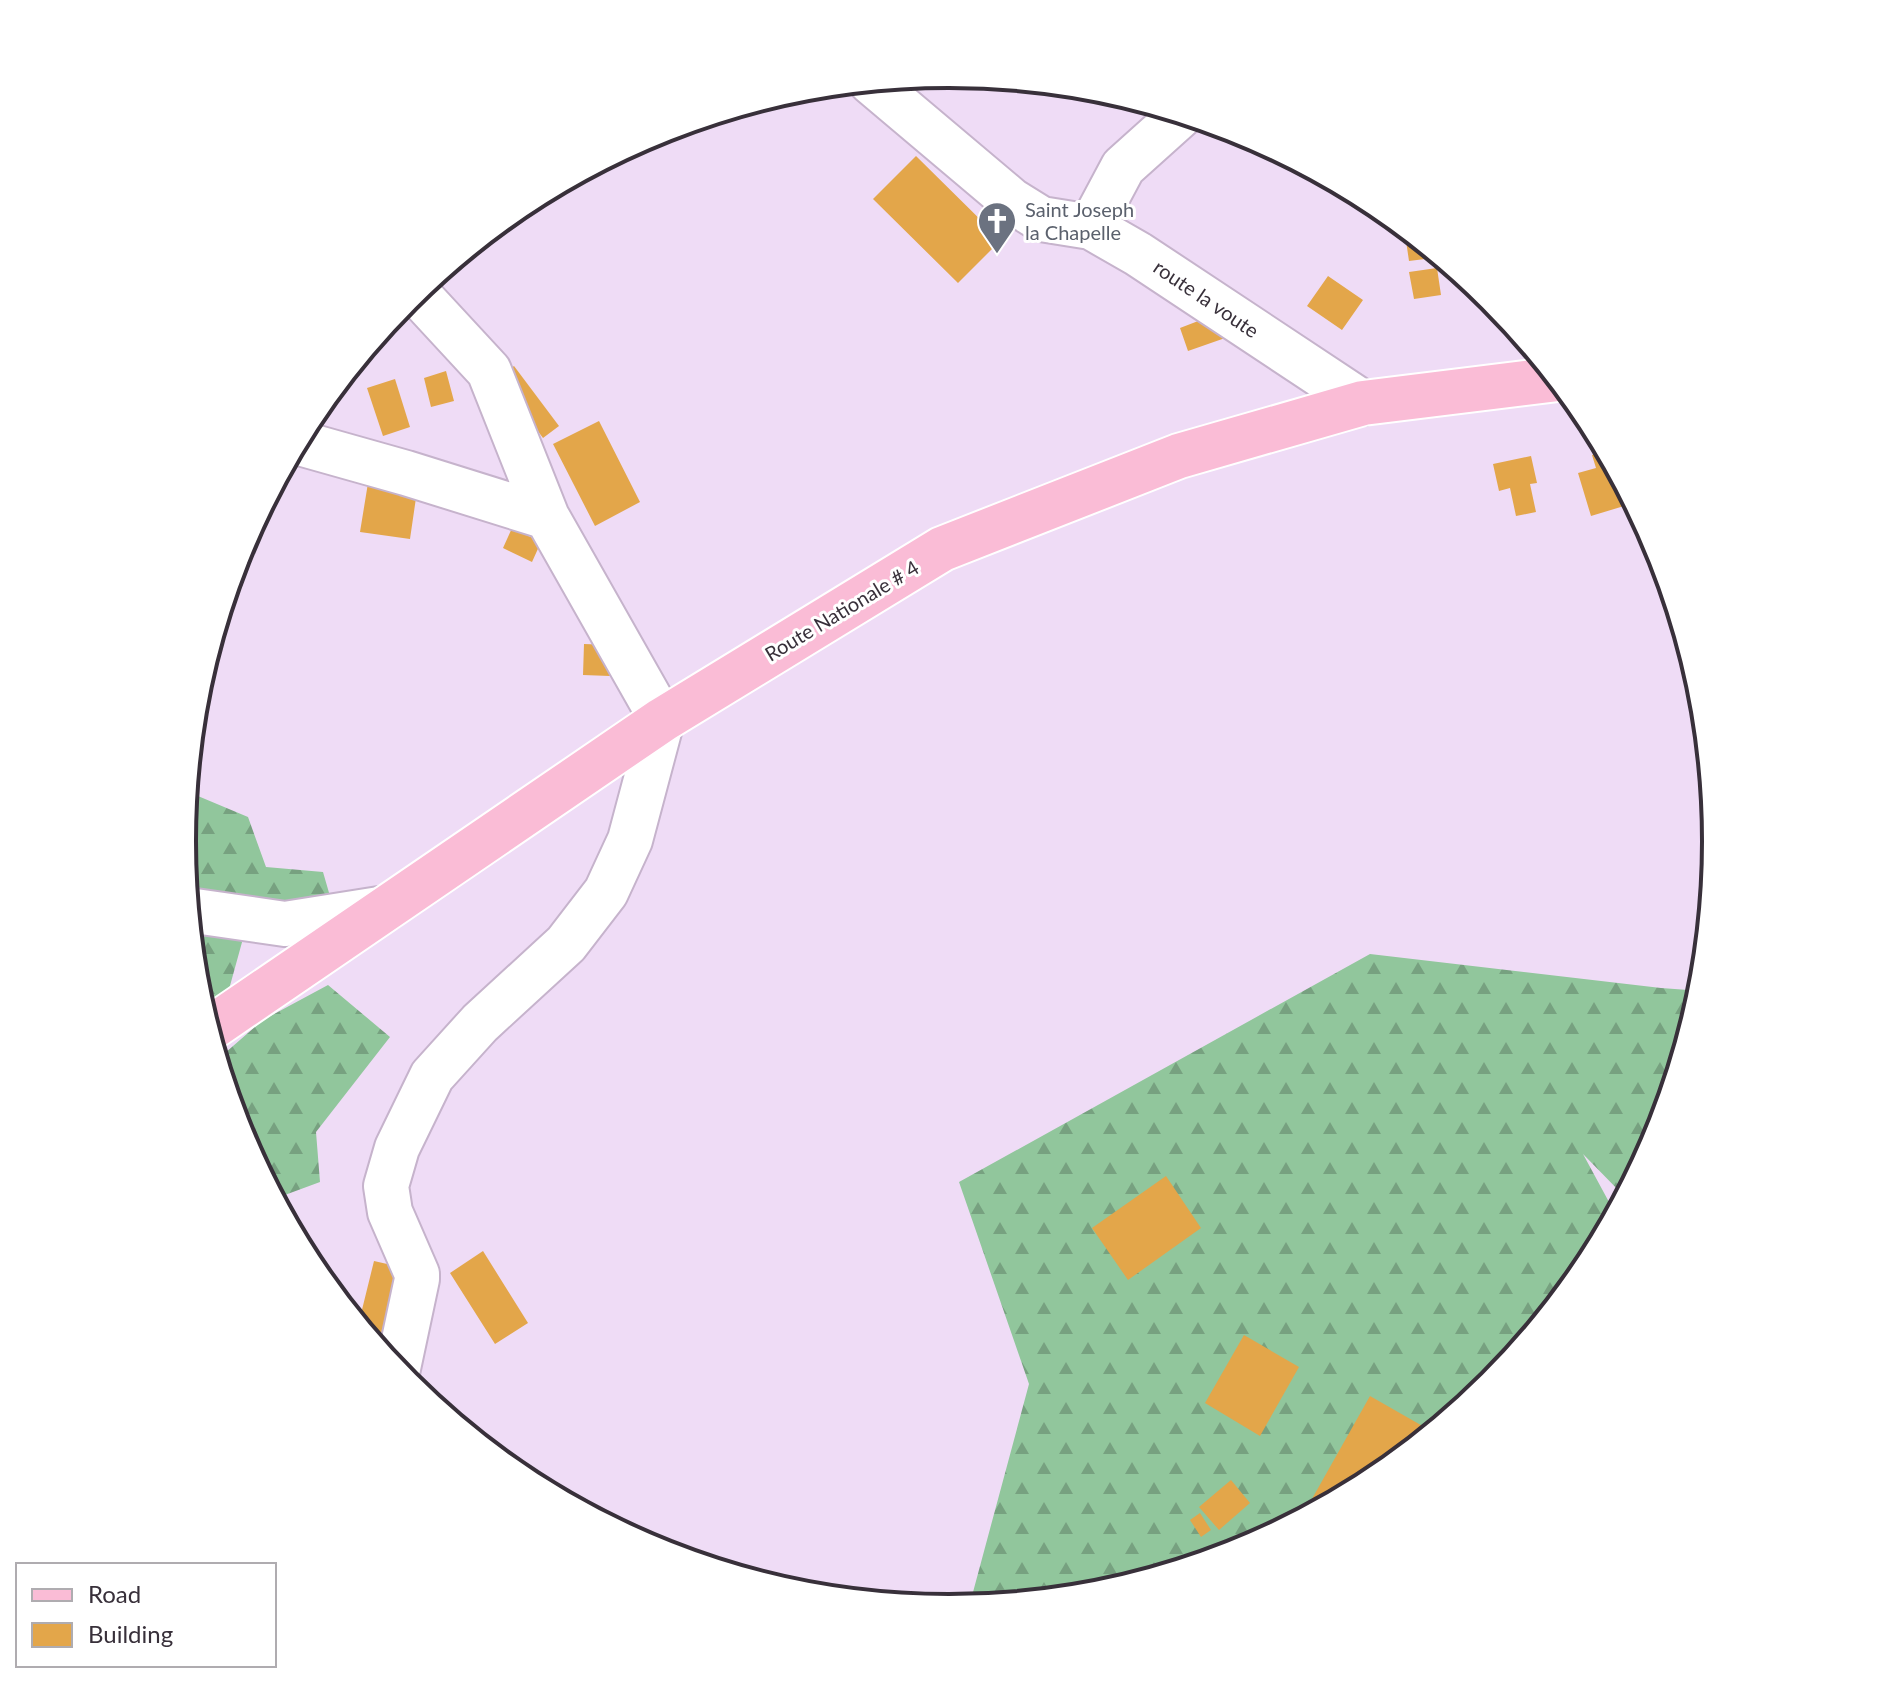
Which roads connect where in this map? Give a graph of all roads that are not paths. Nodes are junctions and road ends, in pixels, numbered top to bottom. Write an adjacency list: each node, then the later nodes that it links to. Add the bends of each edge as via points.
1 (882, 91): 3 (street, via 1012,201 1041,219)
2 (1173, 123): 3 (street, via 1123,167)
3 (1091, 227): 6 (street, route la voute)
4 (424, 301): 8 (street, via 489,371)
5 (1545, 381): 6 (main road, Route Nationale # 4)
6 (1363, 403): 9 (main road, Route Nationale # 4, via 1179,456 942,549)
7 (308, 445): 8 (street)
8 (547, 517): 9 (street)
9 (662, 720): 10 (main road, Route Nationale # 4); 13 (street, via 630,840 606,892 566,944 480,1023 432,1076 397,1148 386,1186 390,1212 417,1274)
10 (386, 908): 11 (street, via 285,924); 12 (main road, Route Nationale # 4)
11 (199, 912)
12 (218, 1023)
13 (400, 1357)

